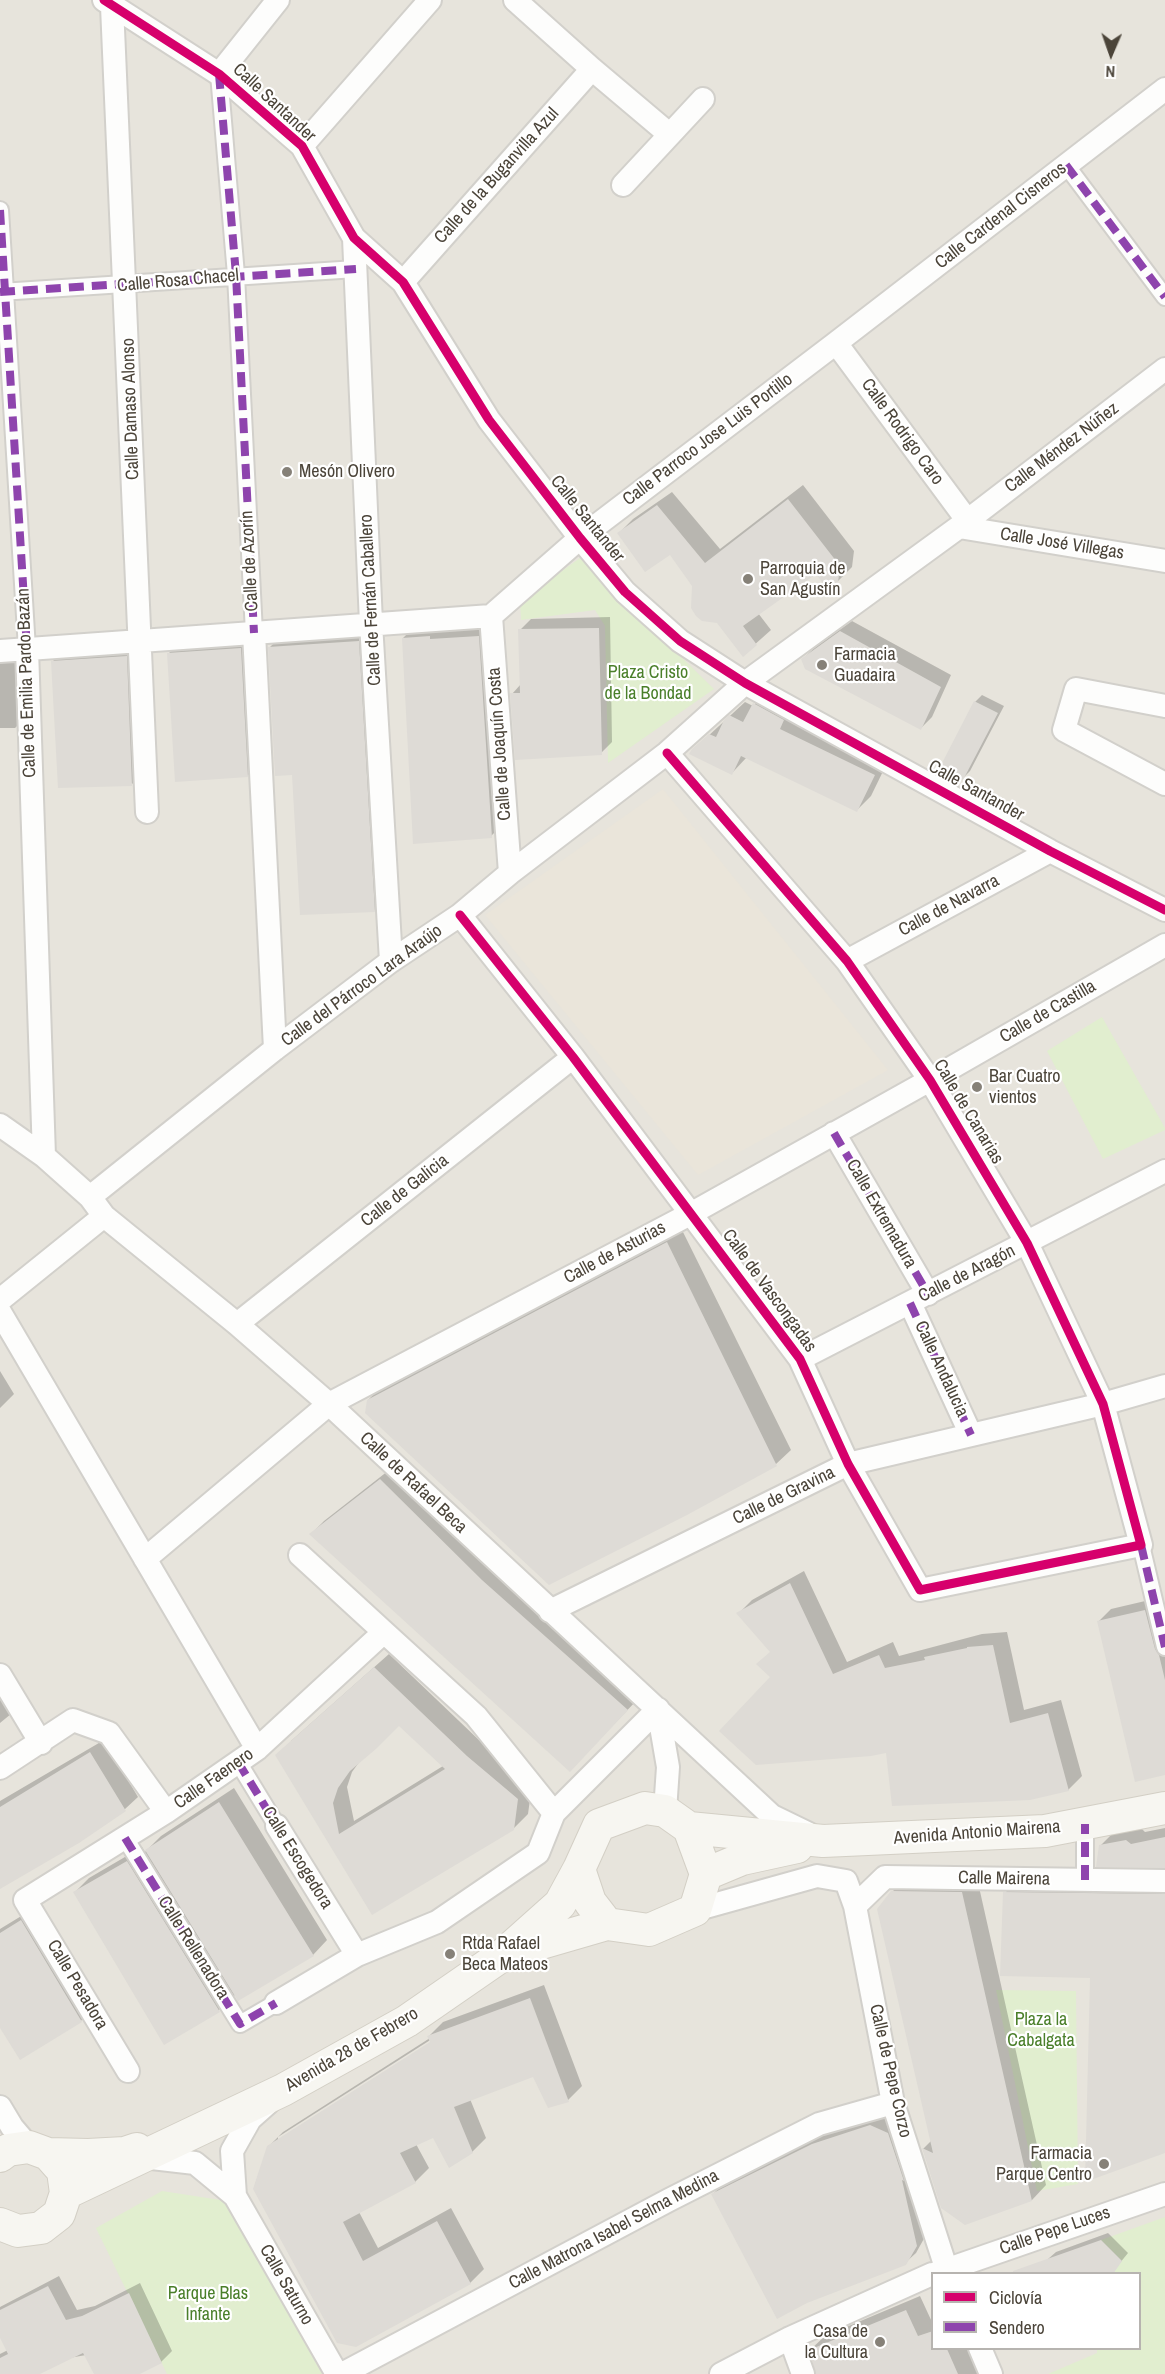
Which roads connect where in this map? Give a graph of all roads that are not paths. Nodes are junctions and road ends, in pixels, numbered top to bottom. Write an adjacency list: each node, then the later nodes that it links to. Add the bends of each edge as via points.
1 (278, 0): 6 (street)
2 (430, 0): 10 (street)
3 (515, 0): 5 (street)
4 (111, 2): 6 (street, Calle Santander); 18 (street, Calle Damaso Alonso)
5 (592, 69): 9 (street); 17 (street, Calle de la Buganvilla Azul)
6 (219, 74): 10 (street, Calle Santander); 16 (street, Calle de Azorín)
7 (1165, 89): 11 (street, Calle Cardenal Cisneros)
8 (703, 99): 9 (street)
9 (669, 134): 12 (street)
10 (302, 146): 14 (street, Calle Santander)
11 (1066, 165): 20 (street); 21 (street, Calle Cardenal Cisneros)
12 (623, 185)
13 (0, 210): 19 (street, Calle de Emilia Pardo Bazán)
14 (354, 238): 15 (street, Calle de Fernán Caballero); 17 (street, Calle Santander)
15 (356, 269): 16 (street, Calle Rosa Chacel); 27 (street, Calle de Fernán Caballero)
16 (236, 275): 18 (street, Calle Rosa Chacel); 28 (street, Calle de Azorín)
17 (403, 282): 24 (street, Calle Santander, via 489,420)
18 (126, 286): 19 (street, Calle Rosa Chacel); 29 (street, Calle Damaso Alonso)
19 (3, 292): 30 (street, Calle de Emilia Pardo Bazán)
20 (1165, 297)
21 (836, 343): 23 (street, Calle Rodrigo Caro); 24 (street, Calle Parroco Jose Luis Portillo)
22 (1165, 369): 23 (street, Calle Méndez Núñez)
23 (963, 524): 25 (street, Calle José Villegas); 32 (street, Calle Méndez Núñez)
24 (580, 538): 26 (street, Calle Parroco Jose Luis Portillo); 32 (street, Calle Santander, via 625,592 680,641)
25 (1165, 561)
26 (491, 616): 27 (street); 38 (street, Calle de Joaquín Costa)
27 (371, 623): 28 (street); 43 (street, Calle de Fernán Caballero)
28 (254, 633): 29 (street); 44 (street, Calle de Azorín)
29 (140, 639): 30 (street); 36 (street, Calle Damaso Alonso)
30 (27, 649): 31 (street); 49 (street, Calle de Emilia Pardo Bazán)
31 (0, 651)
32 (745, 683): 34 (street, Calle del Párroco Lara Araújo); 37 (street, Calle Santander)
33 (1165, 706): 35 (street, via 1076,689 1064,730)
34 (667, 753): 38 (street, Calle del Párroco Lara Araújo); 42 (street, Calle de Canarias)
35 (1165, 784)
36 (147, 812)
37 (1050, 851): 39 (street, Calle Santander); 42 (street, Calle de Navarra)
38 (510, 873): 40 (street, Calle del Párroco Lara Araújo)
39 (1165, 910)
40 (460, 915): 43 (street, Calle del Párroco Lara Araújo); 45 (street, Calle de Vascongadas)
41 (1165, 945): 46 (street, Calle de Castilla)
42 (847, 961): 46 (street, Calle de Canarias)
43 (391, 962): 44 (street, Calle del Párroco Lara Araújo)
44 (276, 1049): 51 (street, Calle del Párroco Lara Araújo)
45 (573, 1057): 52 (street, Calle de Vascongadas); 58 (street, Calle de Galicia)
46 (930, 1080): 48 (street, Calle de Asturias); 54 (street, Calle de Canarias)
47 (0, 1125): 49 (street, Calle de Rafael Beca)
48 (834, 1133): 52 (street, Calle de Asturias); 55 (street, Calle Extremadura)
49 (44, 1156): 51 (street, Calle de Rafael Beca)
50 (1165, 1171): 54 (street, Calle de Aragón)
51 (90, 1197): 53 (street, Calle de Rafael Beca)
52 (692, 1213): 59 (street, Calle de Vascongadas); 61 (street, Calle de Asturias)
53 (104, 1216): 56 (street); 58 (street, Calle de Rafael Beca)
54 (1027, 1243): 55 (street, Calle de Aragón); 62 (street, Calle de Canarias)
55 (919, 1298): 59 (street, Calle de Aragón); 63 (street, Calle Andalucia)
56 (0, 1300)
57 (0, 1312): 67 (street)
58 (237, 1324): 61 (street, Calle de Rafael Beca)
59 (800, 1359): 64 (street, Calle de Vascongadas)
60 (1165, 1386): 62 (street, Calle de Gravina)
61 (329, 1404): 67 (street, Calle de Asturias); 68 (street, Calle de Rafael Beca)
62 (1103, 1404): 63 (street, Calle de Gravina); 65 (street, Calle de Canarias)
63 (971, 1435): 64 (street, Calle de Gravina)
64 (848, 1464): 65 (street, Calle de Vascongadas, via 920,1590); 68 (street, Calle de Gravina)
65 (1141, 1545): 70 (street, Calle de Canarias)
66 (300, 1555): 69 (street)
67 (145, 1559): 74 (street)
68 (550, 1611): 72 (street, Calle de Rafael Beca)
69 (384, 1632): 74 (street, Calle Faenero); 79 (street, via 476,1716)
70 (1165, 1647)
71 (0, 1675): 73 (street)
72 (658, 1709): 79 (street); 80 (street); 84 (street, Calle de Rafael Beca, via 772,1816)
73 (40, 1743): 76 (street); 78 (street, via 73,1720 109,1733)
74 (257, 1749): 75 (street, Calle Faenero)
75 (238, 1762): 78 (street, Calle Faenero); 82 (street, Calle Escogedora)
76 (0, 1768)
77 (1165, 1808): 81 (main road, Avenida Antonio Mairena)
78 (166, 1812): 83 (street, Calle Faenero)
79 (554, 1813): 94 (street, via 538,1853 437,1922)
80 (677, 1820): 84 (main road); 85 (main road, via 645,1808 599,1825); 86 (main road)
81 (1085, 1824): 84 (main road, Avenida Antonio Mairena, via 1045,1832); 87 (street)
82 (278, 1826): 94 (street, Calle Escogedora)
83 (125, 1838): 89 (street, Calle Faenero); 95 (street, Calle Rellenadora, via 240,2024)
84 (823, 1841): 86 (main road, via 742,1859)
85 (579, 1869): 92 (main road, via 590,1902); 93 (main road, Avenida 28 de Febrero, via 560,1904)
86 (706, 1874): 91 (main road)
87 (1085, 1880): 88 (street, Calle Mairena); 90 (street, Calle Mairena, via 885,1877)
88 (1165, 1881)
89 (25, 1900): 96 (street, Calle Pesadora)
90 (855, 1906): 91 (street, Calle de Pepe Corzo, via 846,1881 817,1876); 98 (street, Calle de Pepe Corzo)
91 (695, 1910): 92 (main road, via 649,1930)
92 (608, 1924): 93 (main road, Avenida 28 de Febrero)
93 (504, 1954): 97 (main road, Avenida 28 de Febrero, via 407,2020)
94 (357, 1955): 95 (street)
95 (276, 2003)
96 (128, 2071)
97 (283, 2090): 100 (main road, Avenida 28 de Febrero); 106 (street, via 250,2119 232,2151)
98 (893, 2103): 108 (street, Calle de Pepe Corzo); 113 (street, Calle Matrona Isabel Selma Medina, via 819,2124)
99 (0, 2107): 101 (street, via 12,2127)
100 (193, 2132): 101 (main road, Avenida 28 de Febrero, via 125,2153 88,2156); 103 (main road, Avenida 28 de Febrero)
101 (39, 2151): 102 (main road, Avenida 28 de Febrero, via 8,2150); 104 (main road, via 63,2171)
102 (0, 2156)
103 (143, 2157): 104 (main road, Avenida 28 de Febrero); 106 (street, via 195,2163)
104 (66, 2193): 107 (main road, via 59,2214 41,2228 18,2231)
105 (1165, 2194): 108 (street, Calle Pepe Luces)
106 (235, 2196): 112 (street, Calle Saturno)
107 (0, 2223)
108 (940, 2272)
109 (931, 2276): 110 (street, Calle Pepe Luces)
110 (790, 2338): 114 (street, Calle Pepe Luces); 115 (street)
111 (980, 2350): 116 (street)
112 (337, 2374)
113 (342, 2374)
114 (721, 2374)
115 (803, 2374)
116 (991, 2374)

